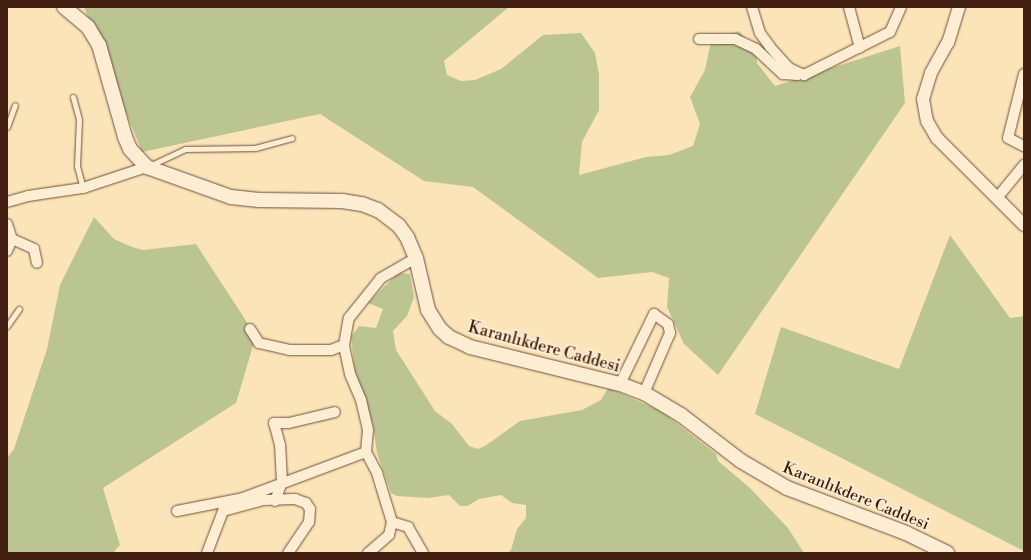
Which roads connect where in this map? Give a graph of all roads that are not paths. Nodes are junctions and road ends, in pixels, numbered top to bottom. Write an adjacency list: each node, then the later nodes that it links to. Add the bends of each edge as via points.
1 (64, 7): 16 (main road, Karanlıkdere Caddesi, via 88,27 99,45 125,137 130,149)
2 (752, 7): 9 (street, via 760,33 770,48 789,68)
3 (849, 7): 7 (street)
4 (901, 7): 7 (street, via 890,32)
5 (959, 7): 18 (street, via 948,42 932,73 924,99 926,121 938,138)
6 (699, 39): 9 (street, via 735,39 756,49 783,74)
7 (860, 48): 9 (street)
8 (1024, 74): 14 (street, via 1008,138)
9 (804, 75)
10 (73, 97): 17 (lane, via 79,119 77,166)
11 (16, 106): 12 (lane)
12 (7, 127)
13 (292, 138): 16 (lane, via 255,148 185,149 164,156)
14 (1024, 146)
15 (1024, 165): 18 (street)
16 (147, 167): 17 (street); 24 (main road, Karanlıkdere Caddesi, via 231,197 362,204 378,210 399,226)
17 (83, 188): 19 (street, via 28,196)
18 (997, 198): 21 (street)
19 (7, 202)
20 (7, 224): 22 (street)
21 (1024, 225)
22 (12, 239): 23 (street); 25 (street, via 34,249)
23 (7, 251)
24 (416, 258): 29 (street, via 381,278 349,318); 30 (main road, Karanlıkdere Caddesi, via 428,310 440,329 449,337 470,348)
25 (37, 263)
26 (20, 309): 27 (lane)
27 (7, 326)
28 (250, 329): 29 (street, via 259,343 289,350 331,350)
29 (344, 345): 33 (street, via 350,374 361,400 368,430)
30 (620, 384): 31 (main road, Karanlıkdere Caddesi); 31 (street, via 654,314 668,324 670,333)
31 (644, 393): 42 (main road, Karanlıkdere Caddesi, via 681,415 741,461 787,488 906,533)
32 (336, 412): 34 (street, via 289,423 274,423 280,445)
33 (366, 452): 34 (street); 37 (street, via 377,473)
34 (282, 482): 35 (street); 36 (street, via 242,498)
35 (275, 501): 38 (street, via 264,500 223,512); 39 (street, via 296,499 306,503 310,509 309,522)
36 (177, 511)
37 (392, 522): 40 (street, via 389,535); 41 (street, via 408,527)
38 (207, 553)
39 (288, 553)
40 (368, 553)
41 (423, 553)
42 (948, 553)

